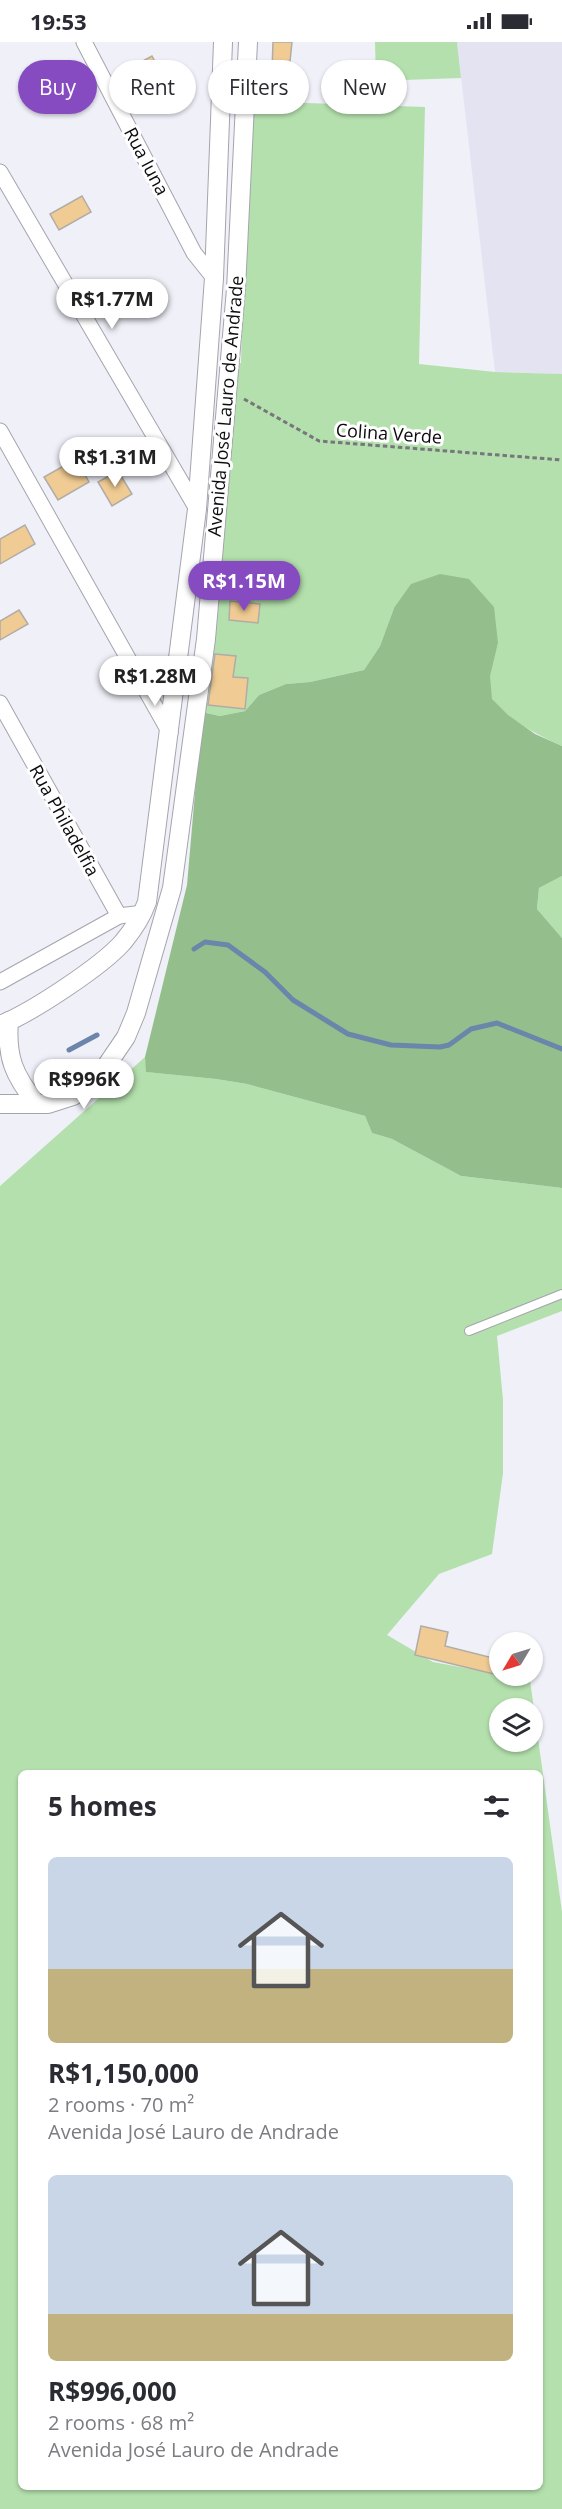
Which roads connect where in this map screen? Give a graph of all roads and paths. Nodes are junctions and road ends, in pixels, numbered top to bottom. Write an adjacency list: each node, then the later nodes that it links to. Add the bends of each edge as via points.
1 (84, 42): 5 (street, Rua Iuna, via 194,253)
2 (222, 42): 5 (street, Avenida José Lauro de Andrade)
3 (248, 42): 6 (street, Avenida José Lauro de Andrade)
4 (0, 172): 9 (street)
5 (214, 278): 9 (street, Avenida José Lauro de Andrade)
6 (227, 389): 8 (path, Colina Verde, via 319,441); 17 (street, Avenida José Lauro de Andrade, via 206,639 172,888 126,1037 94,1084 73,1096)
7 (0, 431): 11 (street)
8 (562, 460)
9 (197, 509): 11 (street, Avenida José Lauro de Andrade)
10 (0, 703): 13 (street, Rua Philadelfia)
11 (170, 733): 12 (street, Avenida José Lauro de Andrade)
12 (143, 913): 13 (street); 15 (street, Avenida José Lauro de Andrade, via 122,943 95,965)
13 (119, 916): 14 (street)
14 (2, 977)
15 (4, 1023): 17 (street, via 12,1065)
16 (0, 1104): 17 (street, Avenida José Lauro de Andrade)
17 (37, 1104)
18 (562, 1294): 19 (lane)
19 (469, 1331)

